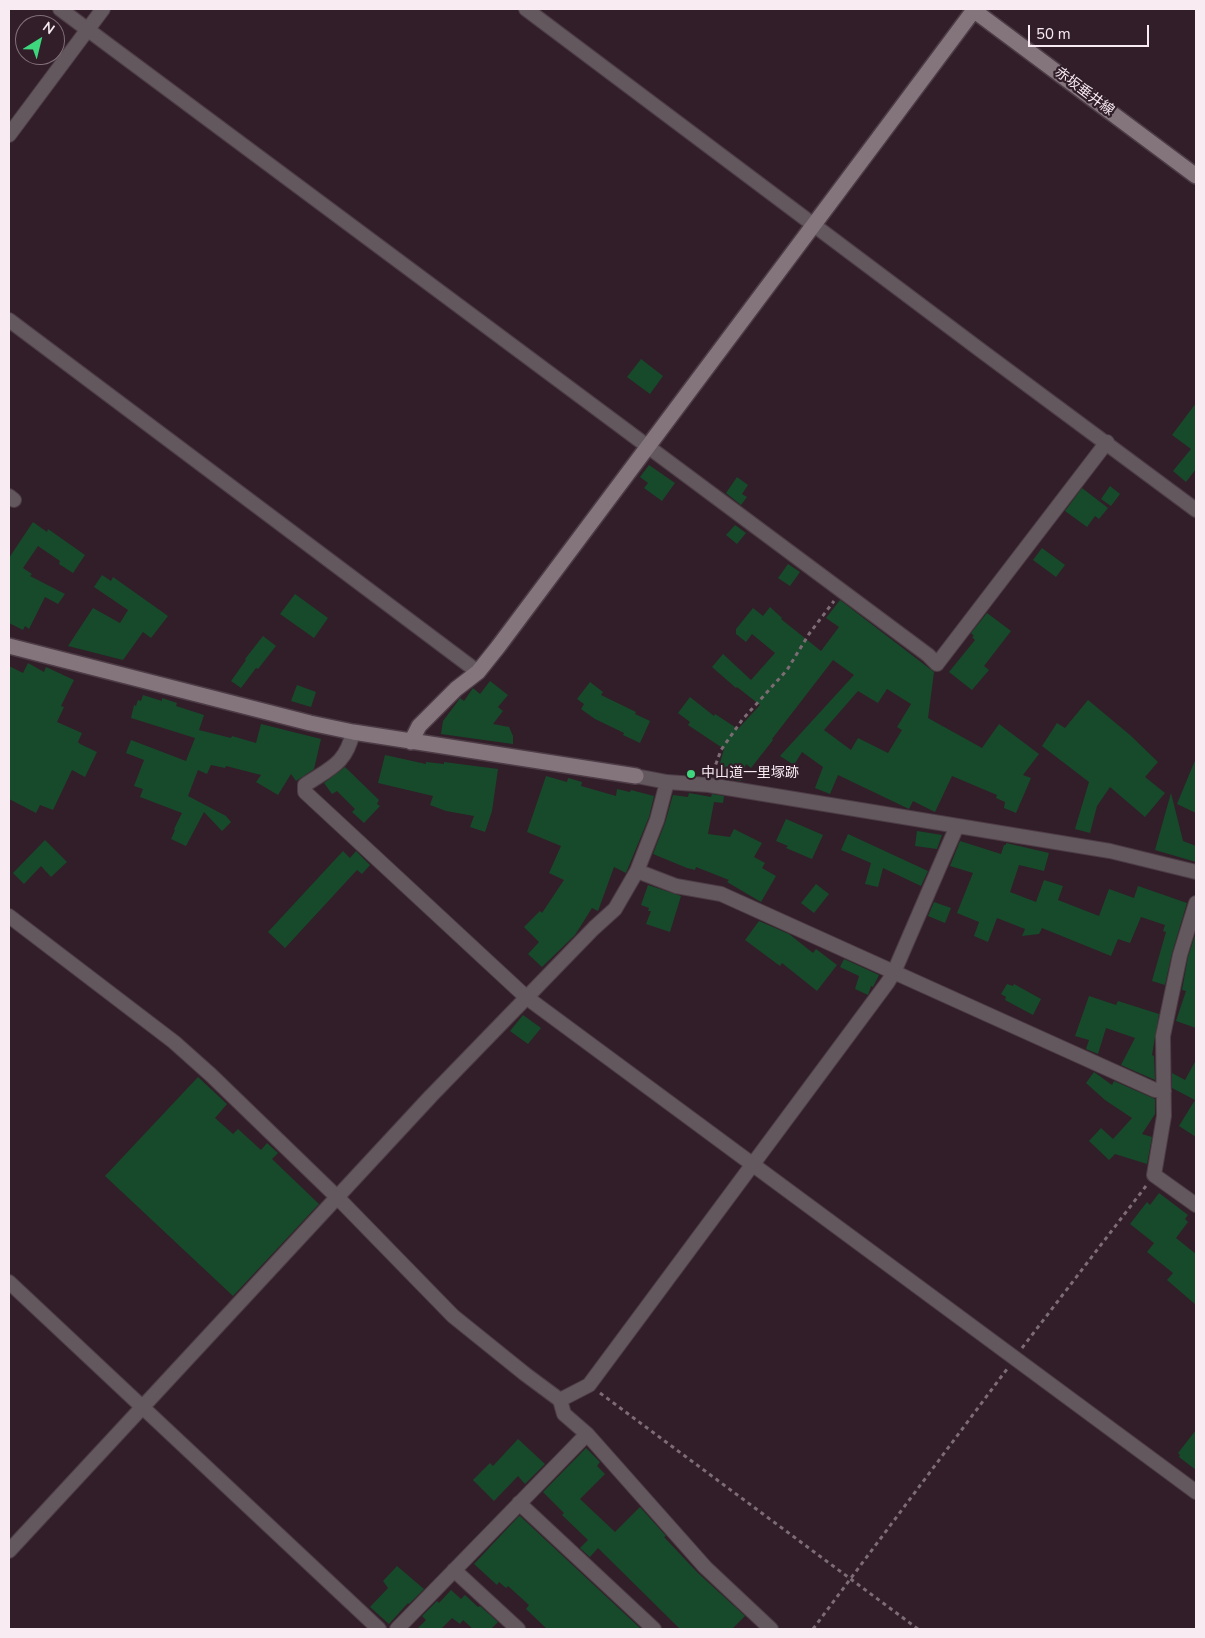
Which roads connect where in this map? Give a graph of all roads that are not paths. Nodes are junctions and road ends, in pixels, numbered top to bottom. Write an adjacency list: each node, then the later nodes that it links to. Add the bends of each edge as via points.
1 (60, 9): 5 (street)
2 (103, 9): 5 (street)
3 (526, 9): 8 (street)
4 (974, 9): 7 (street, 赤坂垂井線); 8 (street)
5 (88, 29): 6 (street); 11 (street)
6 (9, 135)
7 (1196, 176)
8 (815, 225): 10 (street); 11 (street)
9 (9, 320): 14 (street)
10 (1106, 442): 11 (street, via 937,664); 12 (street)
11 (646, 446): 14 (street)
12 (1196, 510)
13 (9, 646): 15 (street)
14 (478, 672): 16 (street, via 419,726)
15 (353, 732): 16 (street); 25 (street, via 341,760 305,785 305,792)
16 (411, 742): 17 (street)
17 (636, 776): 18 (street)
18 (666, 782): 19 (street, via 709,785); 20 (street, via 657,820)
19 (956, 826): 21 (street, via 1110,851); 24 (street)
20 (637, 871): 24 (street, via 676,886 721,894); 25 (street, via 616,909)
21 (1196, 872)
22 (1196, 903): 26 (street, via 1180,955 1163,1036)
23 (9, 916): 28 (street, via 174,1042)
24 (894, 972): 26 (street, via 1155,1090); 27 (street)
25 (526, 998): 27 (street); 28 (street)
26 (1164, 1091): 29 (street, via 1164,1116 1154,1175)
27 (753, 1164): 31 (street, via 589,1385); 34 (street)
28 (337, 1197): 31 (street, via 453,1316); 32 (street)
29 (1196, 1205)
30 (9, 1282): 32 (street)
31 (560, 1400): 33 (street, via 564,1414)
32 (143, 1407): 36 (street); 39 (street)
33 (587, 1434): 35 (street); 38 (street)
34 (1196, 1492)
35 (519, 1503): 37 (street); 42 (street)
36 (9, 1551)
37 (454, 1570): 40 (street); 41 (street)
38 (762, 1626)
39 (379, 1629)
40 (397, 1629)
41 (518, 1629)
42 (654, 1629)

